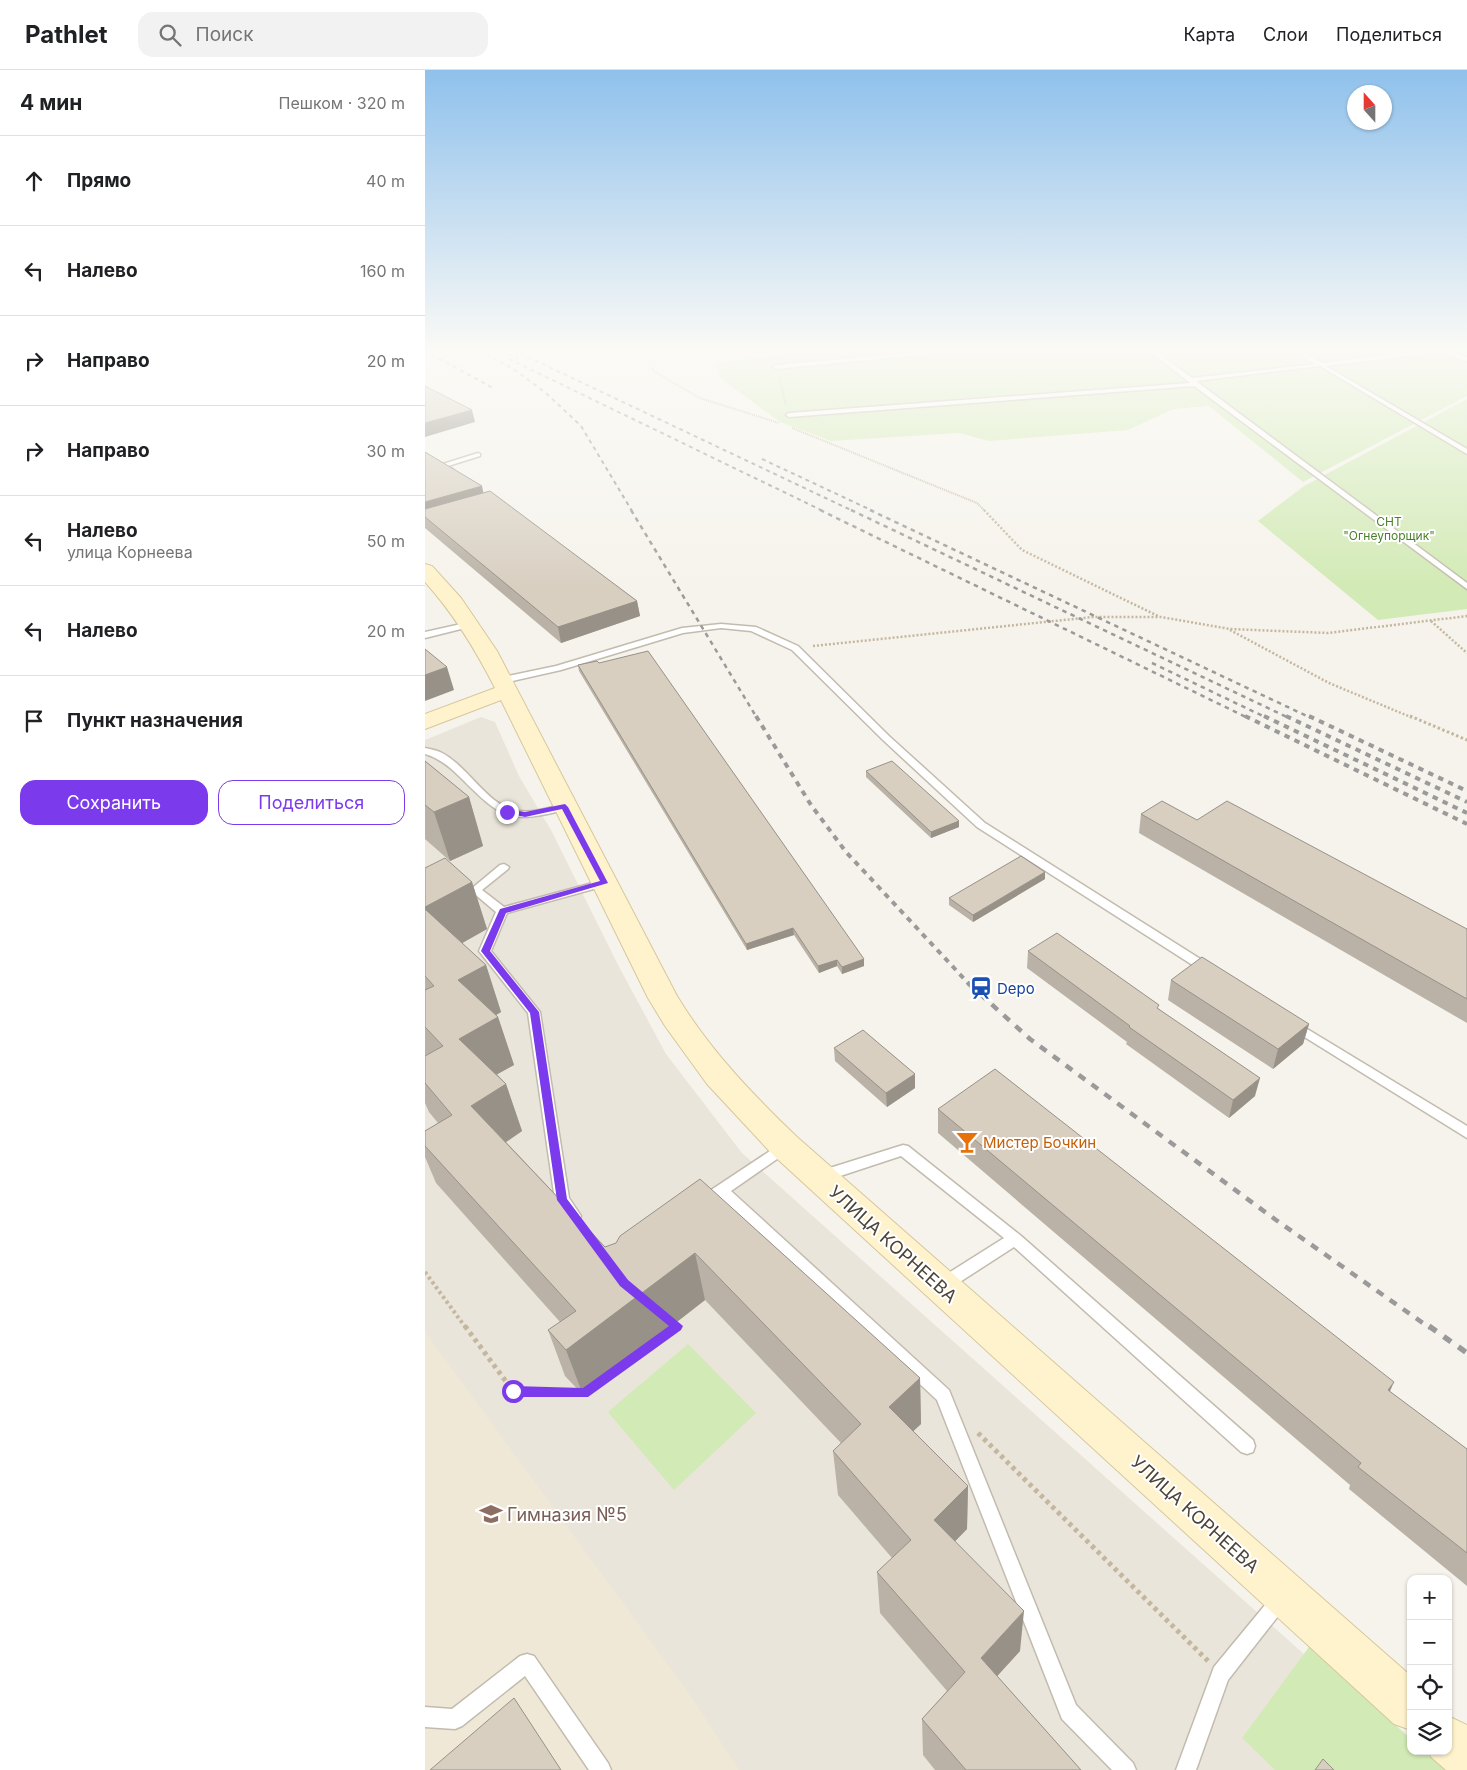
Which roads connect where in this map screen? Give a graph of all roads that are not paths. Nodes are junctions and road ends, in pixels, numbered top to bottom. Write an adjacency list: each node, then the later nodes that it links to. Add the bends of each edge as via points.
1 (1257, 429): 7 (lane)
2 (1429, 429): 3 (lane)
3 (1467, 452)
4 (477, 455): 5 (lane, via 443,465)
5 (459, 475)
6 (425, 570): 8 (street, УЛИЦА КОРНЕЕВА)
7 (1467, 587)
8 (470, 624): 9 (lane); 10 (street, УЛИЦА КОРНЕЕВА)
9 (425, 635)
10 (505, 685): 11 (street); 13 (street, УЛИЦА КОРНЕЕВА); 19 (lane, via 682,631 721,626 753,629 795,648 981,825)
11 (425, 722)
12 (425, 751): 13 (lane, via 441,757 500,808 511,813 525,814)
13 (565, 807): 16 (street, УЛИЦА КОРНЕЕВА)
14 (504, 867): 17 (lane)
15 (462, 882): 17 (lane)
16 (604, 883): 18 (lane); 22 (street, УЛИЦА КОРНЕЕВА, via 655,984 687,1037 725,1085)
17 (471, 892): 18 (lane)
18 (503, 911): 26 (lane, via 485,951 534,1012 562,1200)
19 (1222, 978)
20 (1288, 1021): 21 (lane)
21 (1467, 1134)
22 (785, 1146): 23 (street, УЛИЦА КОРНЕЕВА); 24 (lane)
23 (819, 1177): 27 (lane, via 903,1150); 28 (street, УЛИЦА КОРНЕЕВА)
24 (721, 1190): 25 (lane); 36 (lane, via 943,1395 1069,1712)
25 (689, 1212)
26 (579, 1223)
27 (1015, 1238): 28 (lane); 29 (lane)
28 (940, 1286): 30 (street, УЛИЦА КОРНЕЕВА)
29 (1247, 1446)
30 (1284, 1594): 31 (street, УЛИЦА КОРНЕЕВА); 37 (lane, via 1221,1674)
31 (1407, 1703)
32 (425, 1717): 35 (lane, via 455,1719 527,1663)
33 (1452, 1744): 34 (street)
34 (1467, 1757)
35 (601, 1770)
36 (1126, 1770)
37 (1186, 1770)

